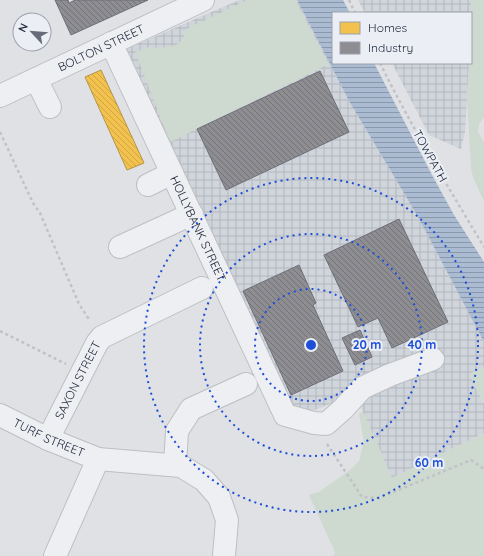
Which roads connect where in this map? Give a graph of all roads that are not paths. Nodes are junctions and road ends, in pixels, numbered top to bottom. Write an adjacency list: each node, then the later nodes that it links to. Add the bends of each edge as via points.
1 (203, 0): 2 (street, BOLTON STREET)
2 (111, 43): 3 (street, BOLTON STREET); 6 (street, HOLLYBANK STREET)
3 (36, 79): 4 (street, BOLTON STREET); 5 (street)
4 (0, 96)
5 (50, 107)
6 (172, 173): 7 (street); 8 (street, HOLLYBANK STREET)
7 (148, 185)
8 (192, 214): 9 (street); 11 (street, HOLLYBANK STREET, via 285,414 326,424 344,409 362,388)
9 (120, 247)
10 (202, 288): 14 (street, SAXON STREET, via 102,337)
11 (433, 359)
12 (246, 384): 16 (street, via 191,409 177,432)
13 (0, 415): 14 (street, TURF STREET)
14 (48, 439): 15 (street, TURF STREET)
15 (98, 459): 16 (street, TURF STREET); 17 (street)
16 (175, 465): 18 (street, via 204,480 219,497 227,520)
17 (55, 556)
18 (224, 556)

